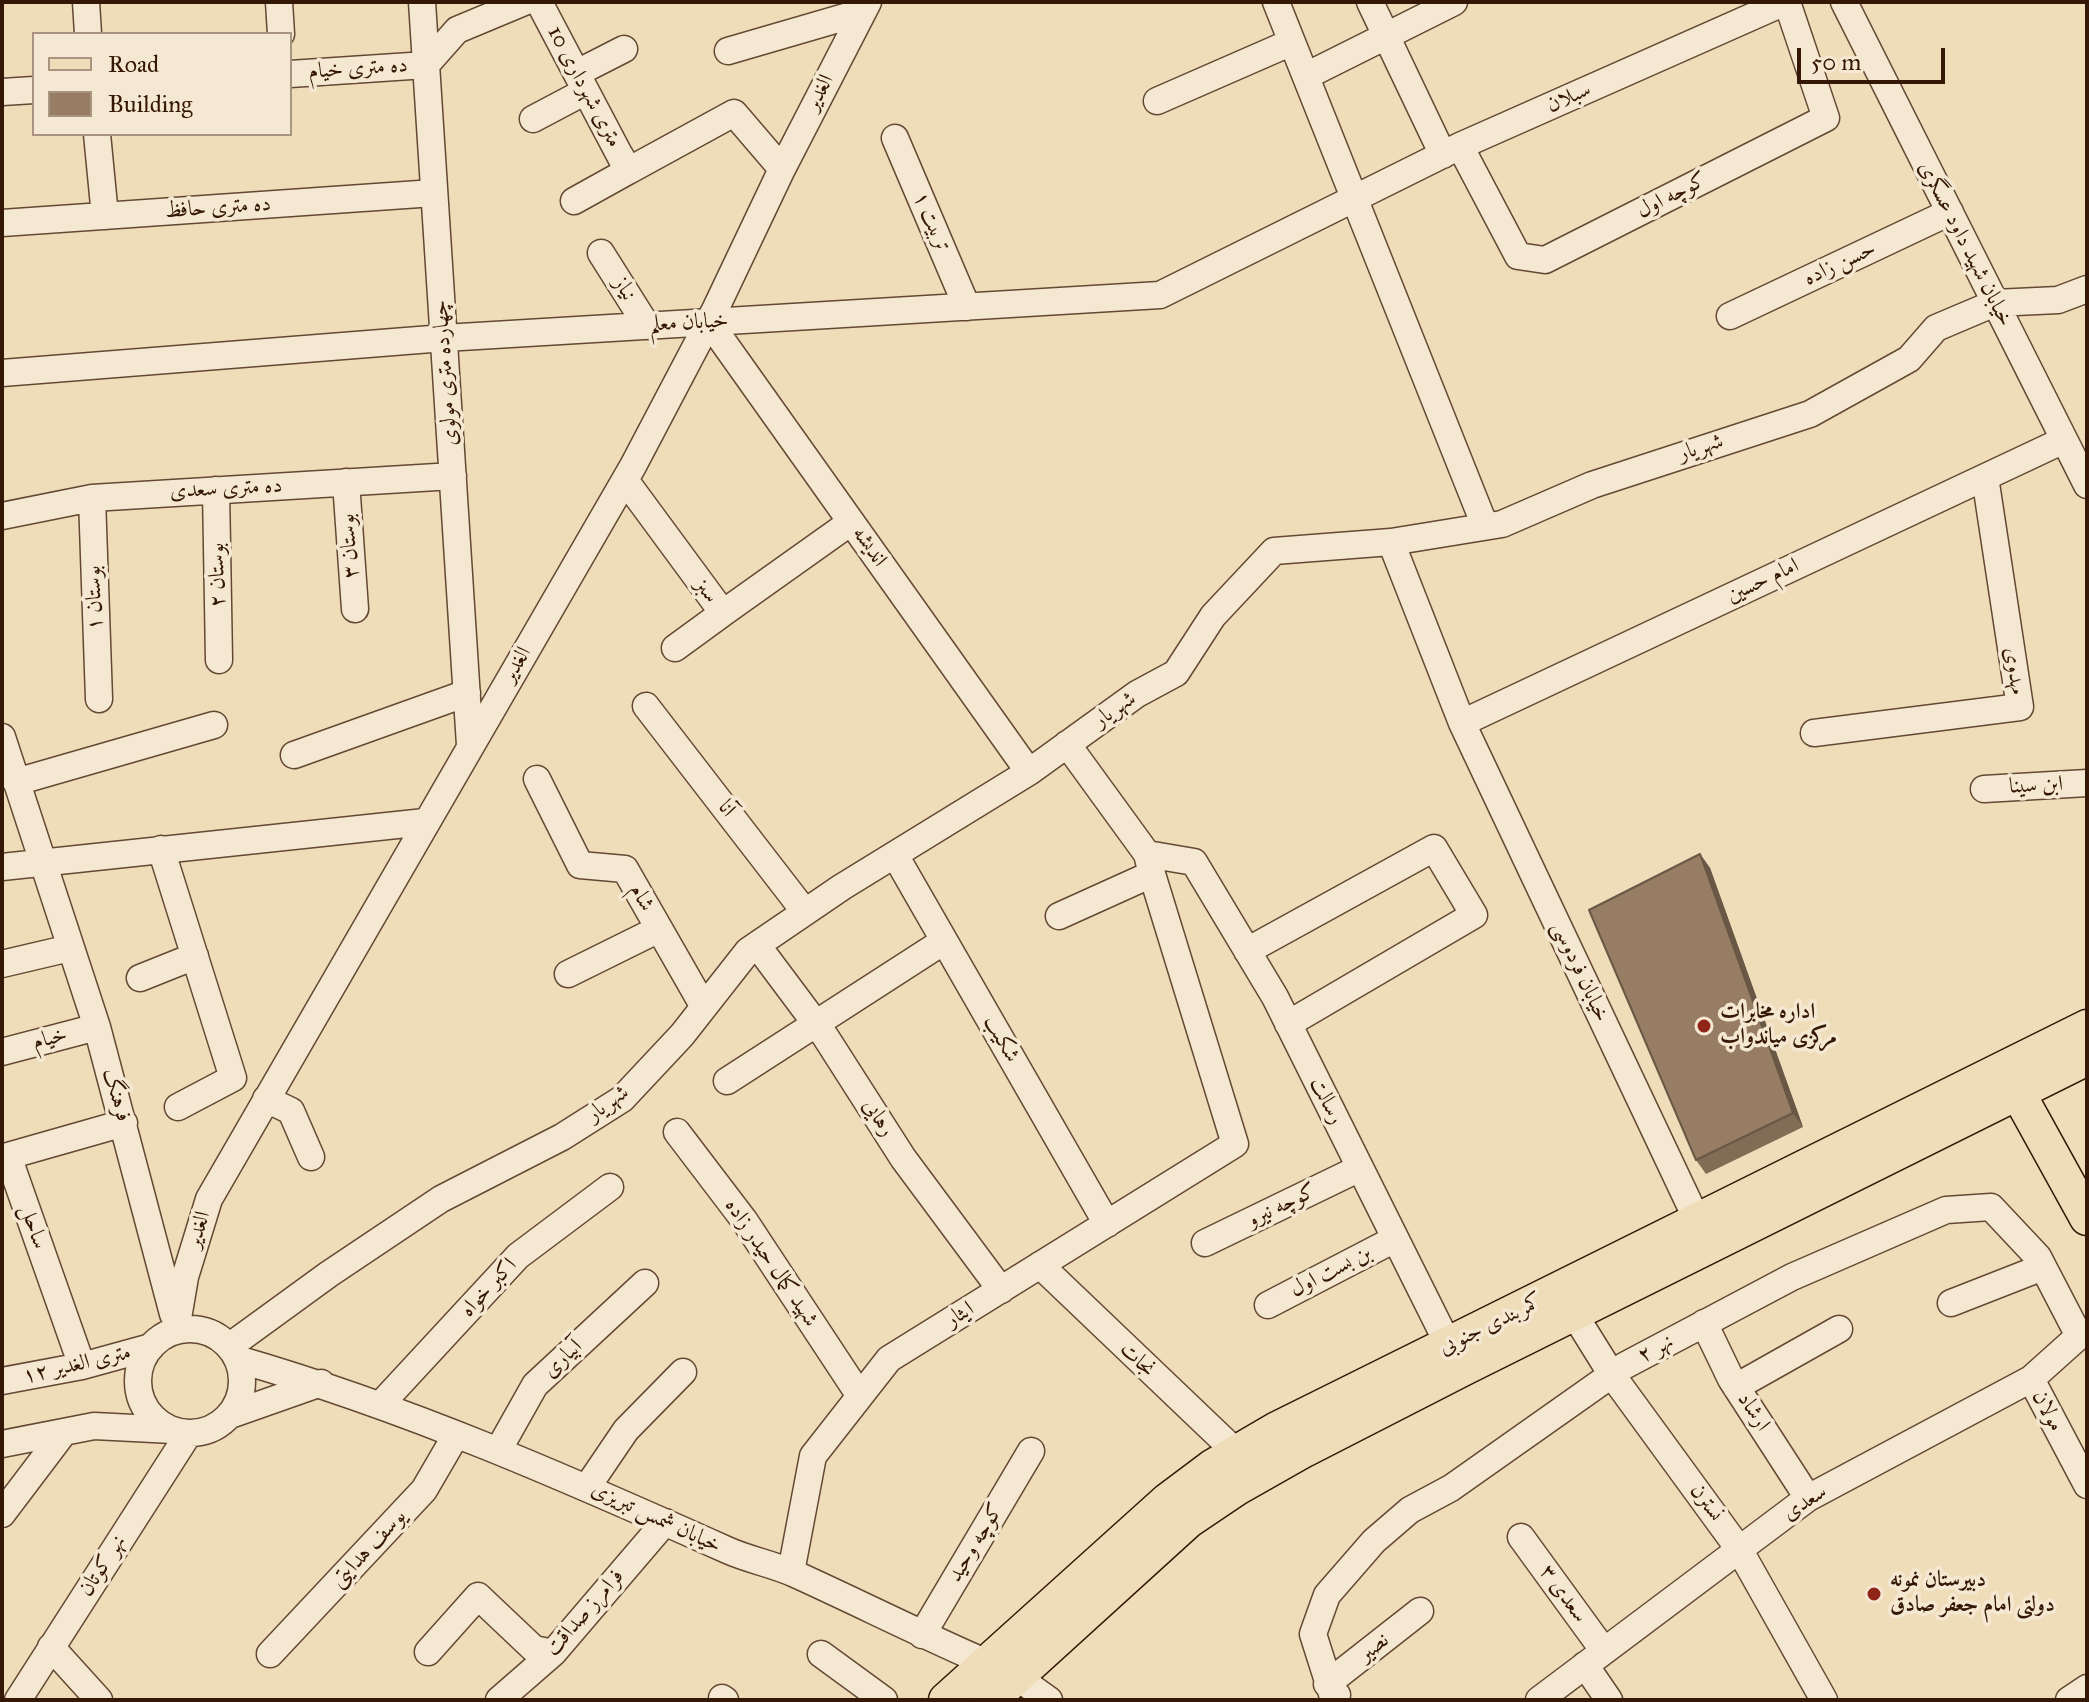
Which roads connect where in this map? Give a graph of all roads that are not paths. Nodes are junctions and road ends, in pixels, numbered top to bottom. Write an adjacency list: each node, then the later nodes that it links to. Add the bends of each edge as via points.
1 (86, 2): 12 (street)
2 (279, 2): 13 (street)
3 (422, 2): 18 (street, چهارده متری مولوی)
4 (524, 2): 18 (street, via 457,30)
5 (539, 2): 21 (street); 30 (street, 10 متری شهرداری)
6 (1276, 2): 15 (street)
7 (1370, 2): 14 (street)
8 (1454, 2): 14 (street)
9 (1786, 2): 28 (street, سبلان); 28 (street, کوچه اول, via 1826,118 1545,260 1518,256)
10 (1844, 2): 34 (street, خیابان شهید داود عسگری)
11 (865, 7): 17 (street); 29 (street, الغدیر)
12 (88, 32)
13 (281, 32)
14 (1385, 34): 20 (street); 28 (street)
15 (1292, 42): 20 (street); 24 (street)
16 (624, 49): 21 (street)
17 (728, 51)
18 (426, 65): 19 (street, ده متری خیام); 31 (street, چهارده متری مولوی)
19 (292, 74)
20 (1306, 76): 32 (street)
21 (581, 82): 25 (street); 30 (street)
22 (32, 90): 23 (street)
23 (2, 92)
24 (1157, 101)
25 (533, 119)
26 (97, 136): 35 (street)
27 (895, 138): 40 (street, تربیت ۱)
28 (1451, 151): 32 (street, سبلان)
29 (782, 169): 30 (street, 10 متری شهرداری, via 734,113); 42 (street, الغدیر)
30 (628, 171): 33 (street)
31 (434, 193): 35 (street, ده متری حافظ); 44 (street, چهارده متری مولوی)
32 (1354, 197): 40 (street, خیابان معلم, via 1160,295); 56 (street)
33 (574, 201)
34 (1950, 212): 39 (street, خیابان شهید داود عسگری); 41 (street, حسن زاده)
35 (105, 216): 36 (street, ده متری حافظ)
36 (2, 223)
37 (601, 253): 43 (street, نیاز)
38 (2087, 289): 39 (street, شهریار, via 2058,300)
39 (1995, 303): 46 (street, خیابان شهید داود عسگری); 56 (street, شهریار, via 1936,328 1909,359 1810,414 1607,479 1502,524)
40 (967, 307): 42 (street, خیابان معلم)
41 (1730, 316)
42 (709, 322): 43 (street, خیابان معلم); 49 (street, الغدیر); 55 (street, اندیشه)
43 (647, 326): 44 (street, خیابان معلم)
44 (444, 338): 45 (street, خیابان معلم); 47 (street, چهارده متری مولوی)
45 (2, 373)
46 (2064, 440): 48 (street, امام حسین); 51 (street, خیابان شهید داود عسگری)
47 (453, 476): 50 (street, ده متری سعدی); 62 (street, چهارده متری مولوی)
48 (1985, 477): 65 (street, امام حسین); 67 (street, مهدوی, via 2020,707)
49 (625, 480): 59 (street, سبز); 70 (street, الغدیر)
50 (346, 482): 52 (street, ده متری سعدی); 58 (street, بوستان ۳)
51 (2087, 485)
52 (216, 490): 53 (street, ده متری سعدی); 61 (street, بوستان ۲)
53 (92, 498): 54 (street, ده متری سعدی); 63 (street, بوستان ۱)
54 (2, 516)
55 (851, 522): 59 (street, سبز); 72 (street, اندیشه)
56 (1485, 526): 57 (street, شهریار)
57 (1391, 542): 65 (street, خیابان فردوسی); 69 (street, شهریار, via 1274,551 1213,616 1176,673)
58 (355, 609)
59 (723, 613): 60 (street)
60 (675, 648)
61 (219, 660)
62 (467, 693): 70 (street, چهارده متری مولوی); 71 (street)
63 (99, 699)
64 (646, 706): 83 (street, آنا)
65 (1462, 723): 111 (street, خیابان فردوسی)
66 (214, 725): 74 (street)
67 (1814, 733)
68 (2, 737): 74 (street, فرهنگ)
69 (1067, 744): 72 (street, شهریار); 81 (street)
70 (470, 745): 77 (street, الغدیر)
71 (294, 755)
72 (1029, 772): 79 (street, شهریار)
73 (537, 779): 85 (street, شام, via 580,865 625,869)
74 (16, 782): 80 (street, فرهنگ)
75 (2087, 783): 76 (street, ابن سینا)
76 (1984, 789)
77 (425, 822): 78 (street); 103 (street, الغدیر)
78 (161, 849): 80 (street); 90 (street)
79 (895, 855): 83 (street, شهریار); 86 (street, شکیب)
80 (43, 863): 82 (street); 88 (street, فرهنگ)
81 (1149, 864): 84 (street); 89 (street, رسالت, via 1194,862); 112 (street, ایثار, via 1235,1144)
82 (2, 867)
83 (805, 912): 87 (street, شهریار)
84 (1059, 916)
85 (659, 929): 92 (street); 94 (street, شام)
86 (944, 941): 95 (street); 112 (street, شکیب)
87 (757, 945): 94 (street, شهریار); 95 (street, رهایی)
88 (70, 948): 91 (street); 97 (street, فرهنگ)
89 (1247, 951): 96 (street, رسالت); 96 (street, via 1434,848 1474,915)
90 (195, 956): 93 (street); 104 (street, via 233,1078)
91 (2, 964)
92 (568, 974)
93 (140, 978)
94 (704, 1007): 128 (street, شهریار, via 622,1099 562,1137 441,1199 329,1274)
95 (816, 1024): 101 (street); 118 (street, رهایی, via 903,1158)
96 (1288, 1024): 108 (street, رسالت)
97 (97, 1027): 99 (street, خیام); 105 (street, فرهنگ)
98 (2087, 1027): 102 (main road, کمربندی جنوبی)
99 (2, 1052)
100 (2087, 1058): 102 (main road, کمربندی جنوبی)
101 (727, 1081)
102 (2012, 1081): 110 (main road); 111 (main road, کمربندی جنوبی); 121 (main road, کمربندی جنوبی)
103 (266, 1099): 107 (street, via 291,1111); 124 (street, الغدیر, via 209,1199 185,1277)
104 (178, 1107)
105 (124, 1123): 124 (street, فرهنگ); 129 (street, ساحل, via 8,1156)
106 (677, 1132): 136 (street, شهید کمال حیدر زاده, via 744,1220)
107 (311, 1157)
108 (1360, 1168): 113 (street, رسالت); 114 (street, کوچه نیرو)
109 (610, 1187): 137 (street, اکبر خواه, via 518,1256)
110 (2087, 1218)
111 (1698, 1222): 126 (main road, کمربندی جنوبی)
112 (1107, 1224): 115 (street, ایثار)
113 (1395, 1239): 120 (street, بن بست اول); 126 (street, رسالت)
114 (1205, 1243)
115 (1040, 1265): 118 (street, ایثار); 145 (street, نجات)
116 (2043, 1267): 119 (street); 122 (street, نهر ۲, via 1991,1207 1946,1210 1792,1277); 125 (street, نهر ۲)
117 (645, 1283): 143 (street, آبیاری, via 535,1385)
118 (1001, 1290): 136 (street, ایثار, via 889,1359)
119 (1951, 1303)
120 (1268, 1305)
121 (1574, 1314): 131 (street, نسترن); 162 (main road, کمربندی جنوبی, via 1237,1488)
122 (1704, 1323): 131 (street, نهر ۲); 135 (street, ارشاد)
123 (1839, 1329): 135 (street)
124 (176, 1330): 127 (street); 128 (street, via 205,1331)
125 (2083, 1335): 132 (street, سعدی)
126 (1449, 1346): 145 (main road, کمربندی جنوبی)
127 (151, 1347): 129 (street, ۱۲ متری الغدیر); 140 (street, via 142,1360 138,1389 150,1415)
128 (234, 1353): 134 (street, خیابان شمس تبریزی); 138 (street, via 243,1388)
129 (82, 1366): 133 (street, ۱۲ متری الغدیر)
130 (683, 1372): 147 (street, via 626,1430)
131 (1612, 1375): 152 (street, نسترن); 164 (street, نهر ۲, via 1451,1488 1410,1510 1374,1541 1327,1595 1313,1634)
132 (2031, 1379): 146 (street, مولان); 148 (street, سعدی)
133 (2, 1381)
134 (321, 1383): 137 (street, خیابان شمس تبریزی); 138 (street)
135 (1736, 1387): 148 (street, ارشاد)
136 (860, 1396): 153 (street, ایثار, via 813,1456)
137 (381, 1404): 141 (street, خیابان شمس تبریزی)
138 (230, 1415): 140 (street, via 218,1426)
139 (64, 1432): 140 (street, via 94,1426); 142 (street); 149 (street)
140 (182, 1432): 156 (street, نهر کوتان)
141 (456, 1435): 143 (street, خیابان شمس تبریزی); 159 (street, یوسف هدایتی, via 424,1490)
142 (2, 1444)
143 (499, 1449): 147 (street, خیابان شمس تبریزی)
144 (1031, 1451): 155 (street, کوچه وحید)
145 (1237, 1453): 162 (main road, کمربندی جنوبی, via 1168,1500)
146 (2087, 1485)
147 (588, 1486): 150 (street, خیابان شمس تبریزی)
148 (1808, 1498): 152 (street, سعدی)
149 (2, 1514)
150 (665, 1522): 153 (street, خیابان شمس تبریزی); 158 (street, فرامرز صداقت)
151 (1521, 1537): 161 (street, سعدی ۳)
152 (1739, 1549): 161 (street, سعدی); 165 (street, نسترن)
153 (791, 1572): 155 (street, خیابان شمس تبریزی)
154 (1420, 1611): 164 (street, نصیر)
155 (922, 1635): 162 (street, خیابان شمس تبریزی)
156 (51, 1647): 166 (street, نهر کوتان); 167 (street)
157 (428, 1652): 158 (street, via 478,1596 534,1649)
158 (553, 1653): 168 (street, فرامرز صداقت)
159 (270, 1654)
160 (821, 1654): 169 (street)
161 (1595, 1658): 173 (street, سعدی); 174 (street, سعدی ۳)
162 (1002, 1670): 170 (main road, کمربندی جنوبی); 171 (main road, کمربندی جنوبی); 172 (street, خیابان شمس تبریزی)
163 (2087, 1688): 175 (street)
164 (1334, 1695)
165 (1813, 1696)
166 (18, 1700)
167 (99, 1700)
168 (499, 1700)
169 (884, 1700)
170 (946, 1700)
171 (991, 1700)
172 (1049, 1700)
173 (1539, 1700)
174 (1609, 1700)
175 (2069, 1700)

